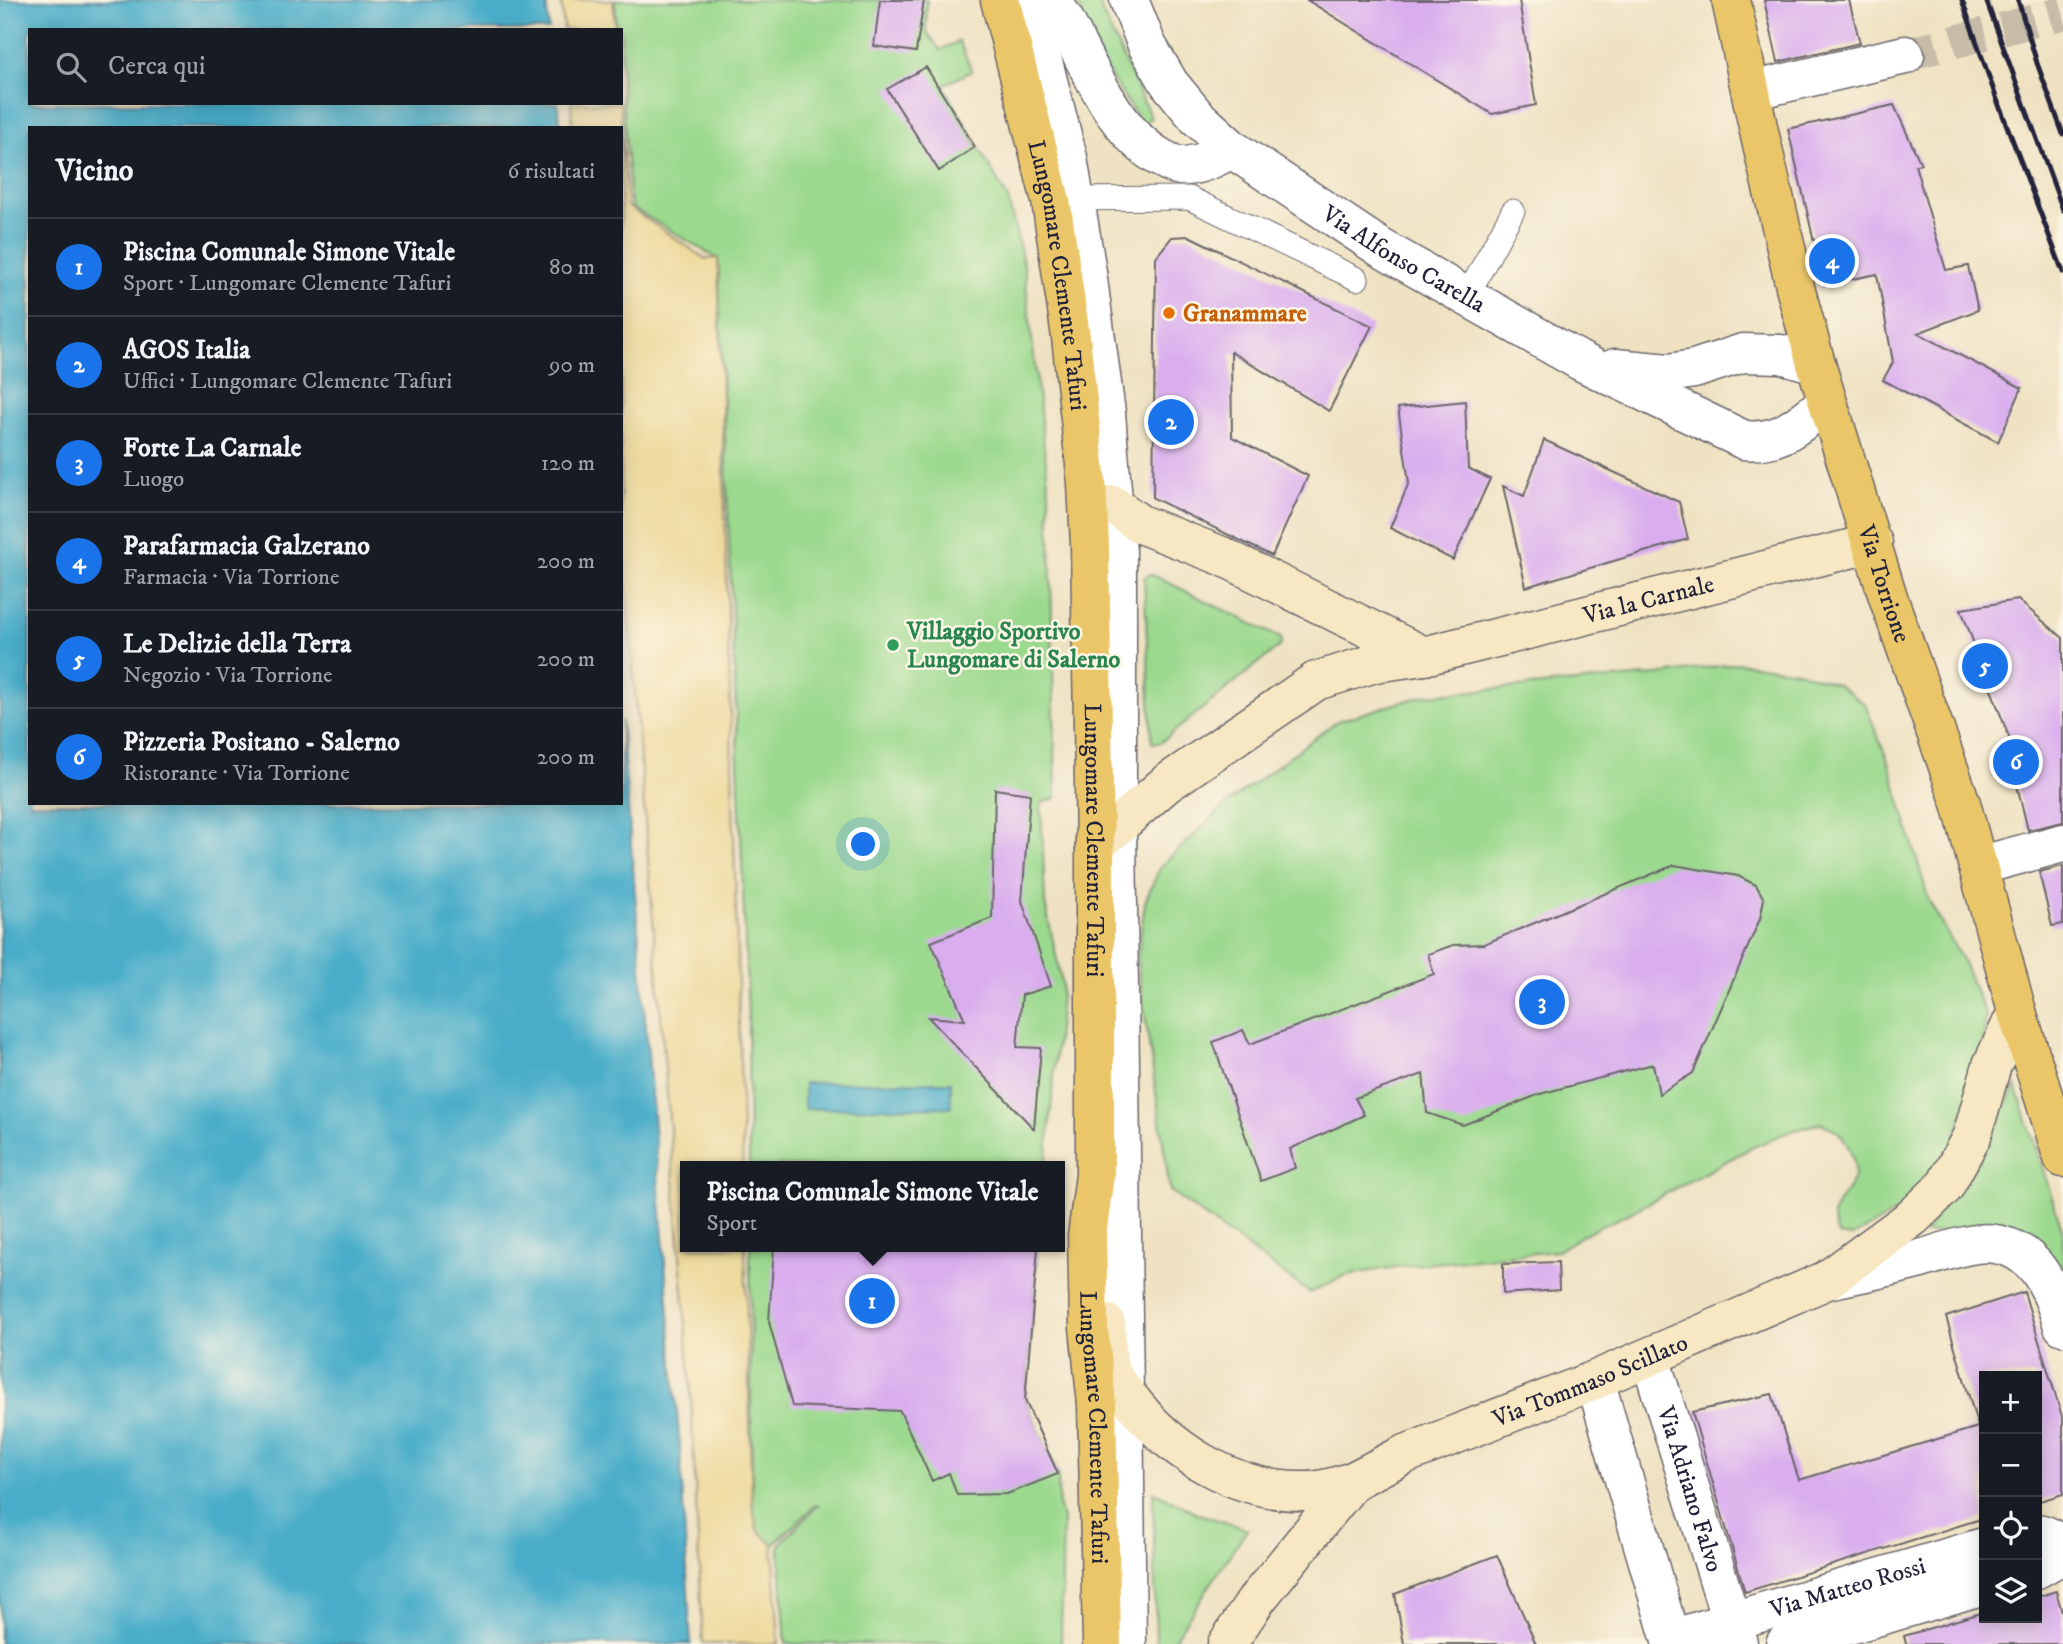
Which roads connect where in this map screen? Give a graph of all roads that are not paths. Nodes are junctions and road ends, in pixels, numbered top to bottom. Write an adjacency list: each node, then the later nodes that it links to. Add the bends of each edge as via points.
1 (1000, 0): 9 (main road, Lungomare Clemente Tafuri)
2 (1027, 0): 9 (street, Lungomare Clemente Tafuri, via 1055,101)
3 (1050, 0): 8 (street, via 1125,129 1138,143 1184,167 1205,163)
4 (1129, 0): 8 (street, Via Alfonso Carella, via 1169,83 1196,117)
5 (1731, 0): 7 (main road, Via Torrione)
6 (1905, 55): 7 (street)
7 (1751, 91): 14 (main road, Via Torrione)
8 (1232, 149): 12 (street, Via Alfonso Carella, via 1381,248)
9 (1063, 199): 11 (lane, via 1189,198); 16 (street, Lungomare Clemente Tafuri, via 1104,400); 19 (main road, Lungomare Clemente Tafuri, via 1071,337 1087,483)
10 (1513, 211): 12 (lane)
11 (1357, 279)
12 (1467, 296): 13 (street, Via Alfonso Carella)
13 (1582, 362): 14 (street, Via Alfonso Carella, via 1669,373 1743,353 1781,354); 15 (street, Via Alfonso Carella, via 1744,440 1762,442 1784,434)
14 (1816, 364): 15 (main road, Via Torrione)
15 (1827, 402): 17 (main road, Via Torrione)
16 (1113, 505): 18 (main road, via 1140,524 1222,556); 19 (street, Lungomare Clemente Tafuri, via 1117,552)
17 (1873, 544): 18 (main road, Via la Carnale); 21 (main road, Via Torrione)
18 (1424, 656): 19 (main road, Via la Carnale, via 1376,663 1316,681 1166,784)
19 (1106, 836): 24 (main road, Lungomare Clemente Tafuri); 29 (street, Lungomare Clemente Tafuri)
20 (2063, 843): 21 (street)
21 (1978, 866): 22 (main road, Via Torrione)
22 (2017, 1013): 23 (main road, Via Torrione); 25 (main road, Via Tommaso Scillato, via 1992,1065 1972,1136 1945,1186 1913,1217)
23 (2062, 1149)
24 (1095, 1175): 29 (main road, Via Tommaso Scillato, via 1105,1239 1109,1366); 37 (main road, Lungomare Clemente Tafuri, via 1087,1236 1097,1405)
25 (1827, 1280): 26 (street, Via Tommaso Scillato, via 1994,1243 2019,1251 2038,1268); 27 (main road, Via Tommaso Scillato)
26 (2063, 1326)
27 (1650, 1357): 28 (main road, Via Tommaso Scillato); 35 (street, Via Adriano Falvo)
28 (1595, 1381): 30 (main road, Via Tommaso Scillato, via 1403,1455); 36 (street)
29 (1124, 1391): 30 (main road, Via Tommaso Scillato, via 1163,1437 1223,1473 1249,1483 1305,1492); 38 (street, Lungomare Clemente Tafuri)
30 (1353, 1481): 39 (main road, Via Tommaso Scillato, via 1257,1599)
31 (2042, 1534): 33 (street, via 2056,1546 2053,1560)
32 (1979, 1549): 35 (street, Via Matteo Rossi)
33 (2042, 1566)
34 (1979, 1586): 40 (street, Via Matteo Rossi)
35 (1735, 1632): 36 (street, Via Matteo Rossi)
36 (1671, 1642)
37 (1102, 1644)
38 (1127, 1644)
39 (1227, 1644)
40 (1785, 1644)

